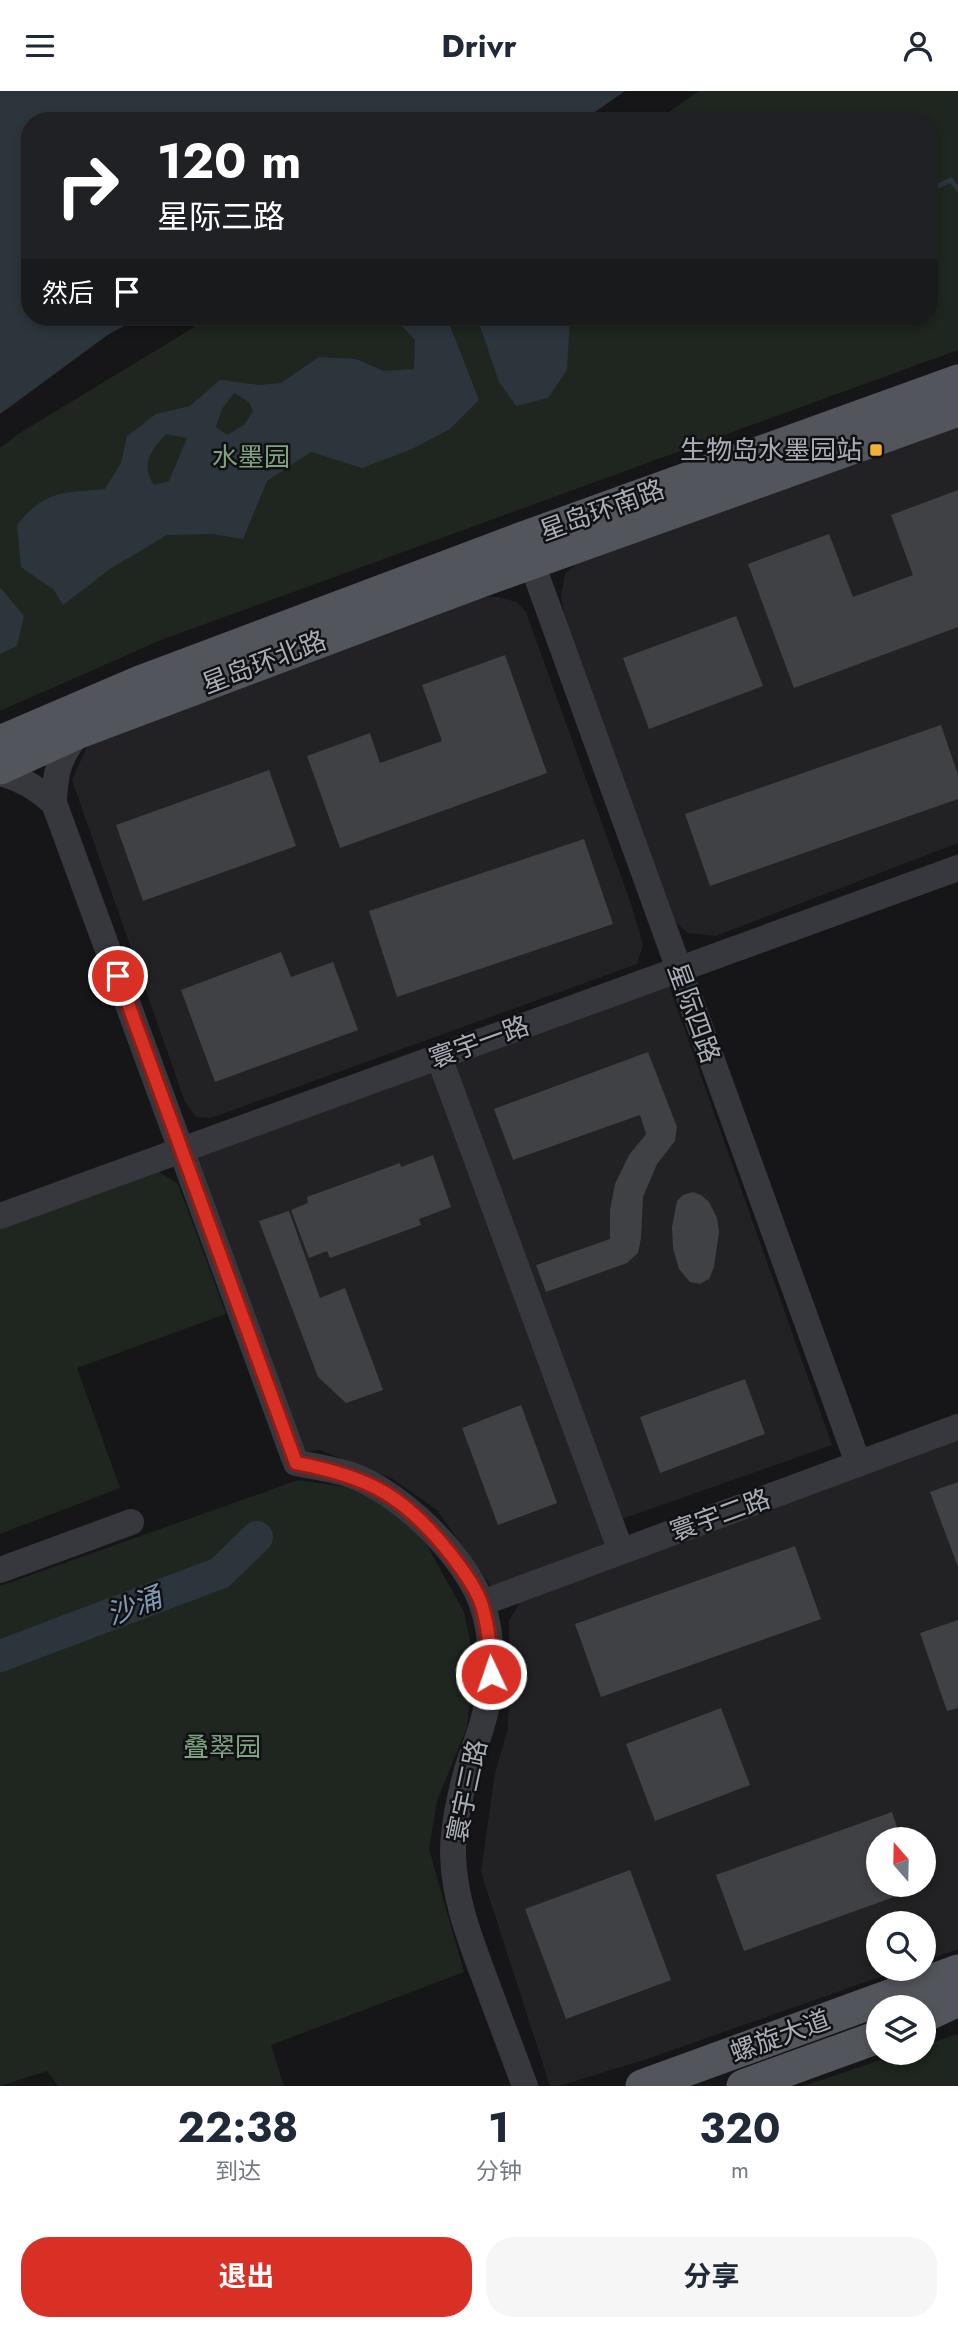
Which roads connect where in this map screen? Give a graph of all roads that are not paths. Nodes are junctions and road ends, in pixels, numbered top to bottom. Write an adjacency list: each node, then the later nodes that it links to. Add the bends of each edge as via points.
1 (958, 381): 3 (main road, 星岛环南路)
2 (958, 410): 3 (main road, 星岛环南路)
3 (527, 550): 4 (main road, 星岛环北路); 5 (main road, 星岛环北路, via 140,682); 9 (street, 星际四路)
4 (79, 732): 6 (main road, 星岛环北路); 7 (street, via 59,761)
5 (0, 742)
6 (0, 771): 7 (street, via 31,784)
7 (54, 803): 11 (street)
8 (958, 868): 9 (street, 寰宇一路)
9 (678, 971): 10 (street, 寰宇一路); 14 (street, 星际四路)
10 (439, 1057): 11 (street, 寰宇一路); 16 (street)
11 (183, 1150): 12 (street, 寰宇一路); 18 (street, 寰宇三路, via 296,1463 349,1475 407,1508 454,1558)
12 (0, 1216)
13 (958, 1427): 14 (street, 寰宇二路)
14 (858, 1463): 16 (street, 寰宇二路)
15 (131, 1522): 17 (street)
16 (621, 1551): 18 (street, 寰宇二路)
17 (0, 1570)
18 (482, 1603): 25 (street, 寰宇三路, via 491,1674 486,1713 457,1821 453,1851 456,1889)
19 (958, 1971): 26 (main road, 螺旋大道)
20 (958, 2000): 22 (main road)
21 (958, 2008): 23 (main road)
22 (936, 2012)
23 (936, 2014)
24 (866, 2041): 27 (main road, 螺旋大道)
25 (525, 2086)
26 (642, 2086)
27 (743, 2086)

